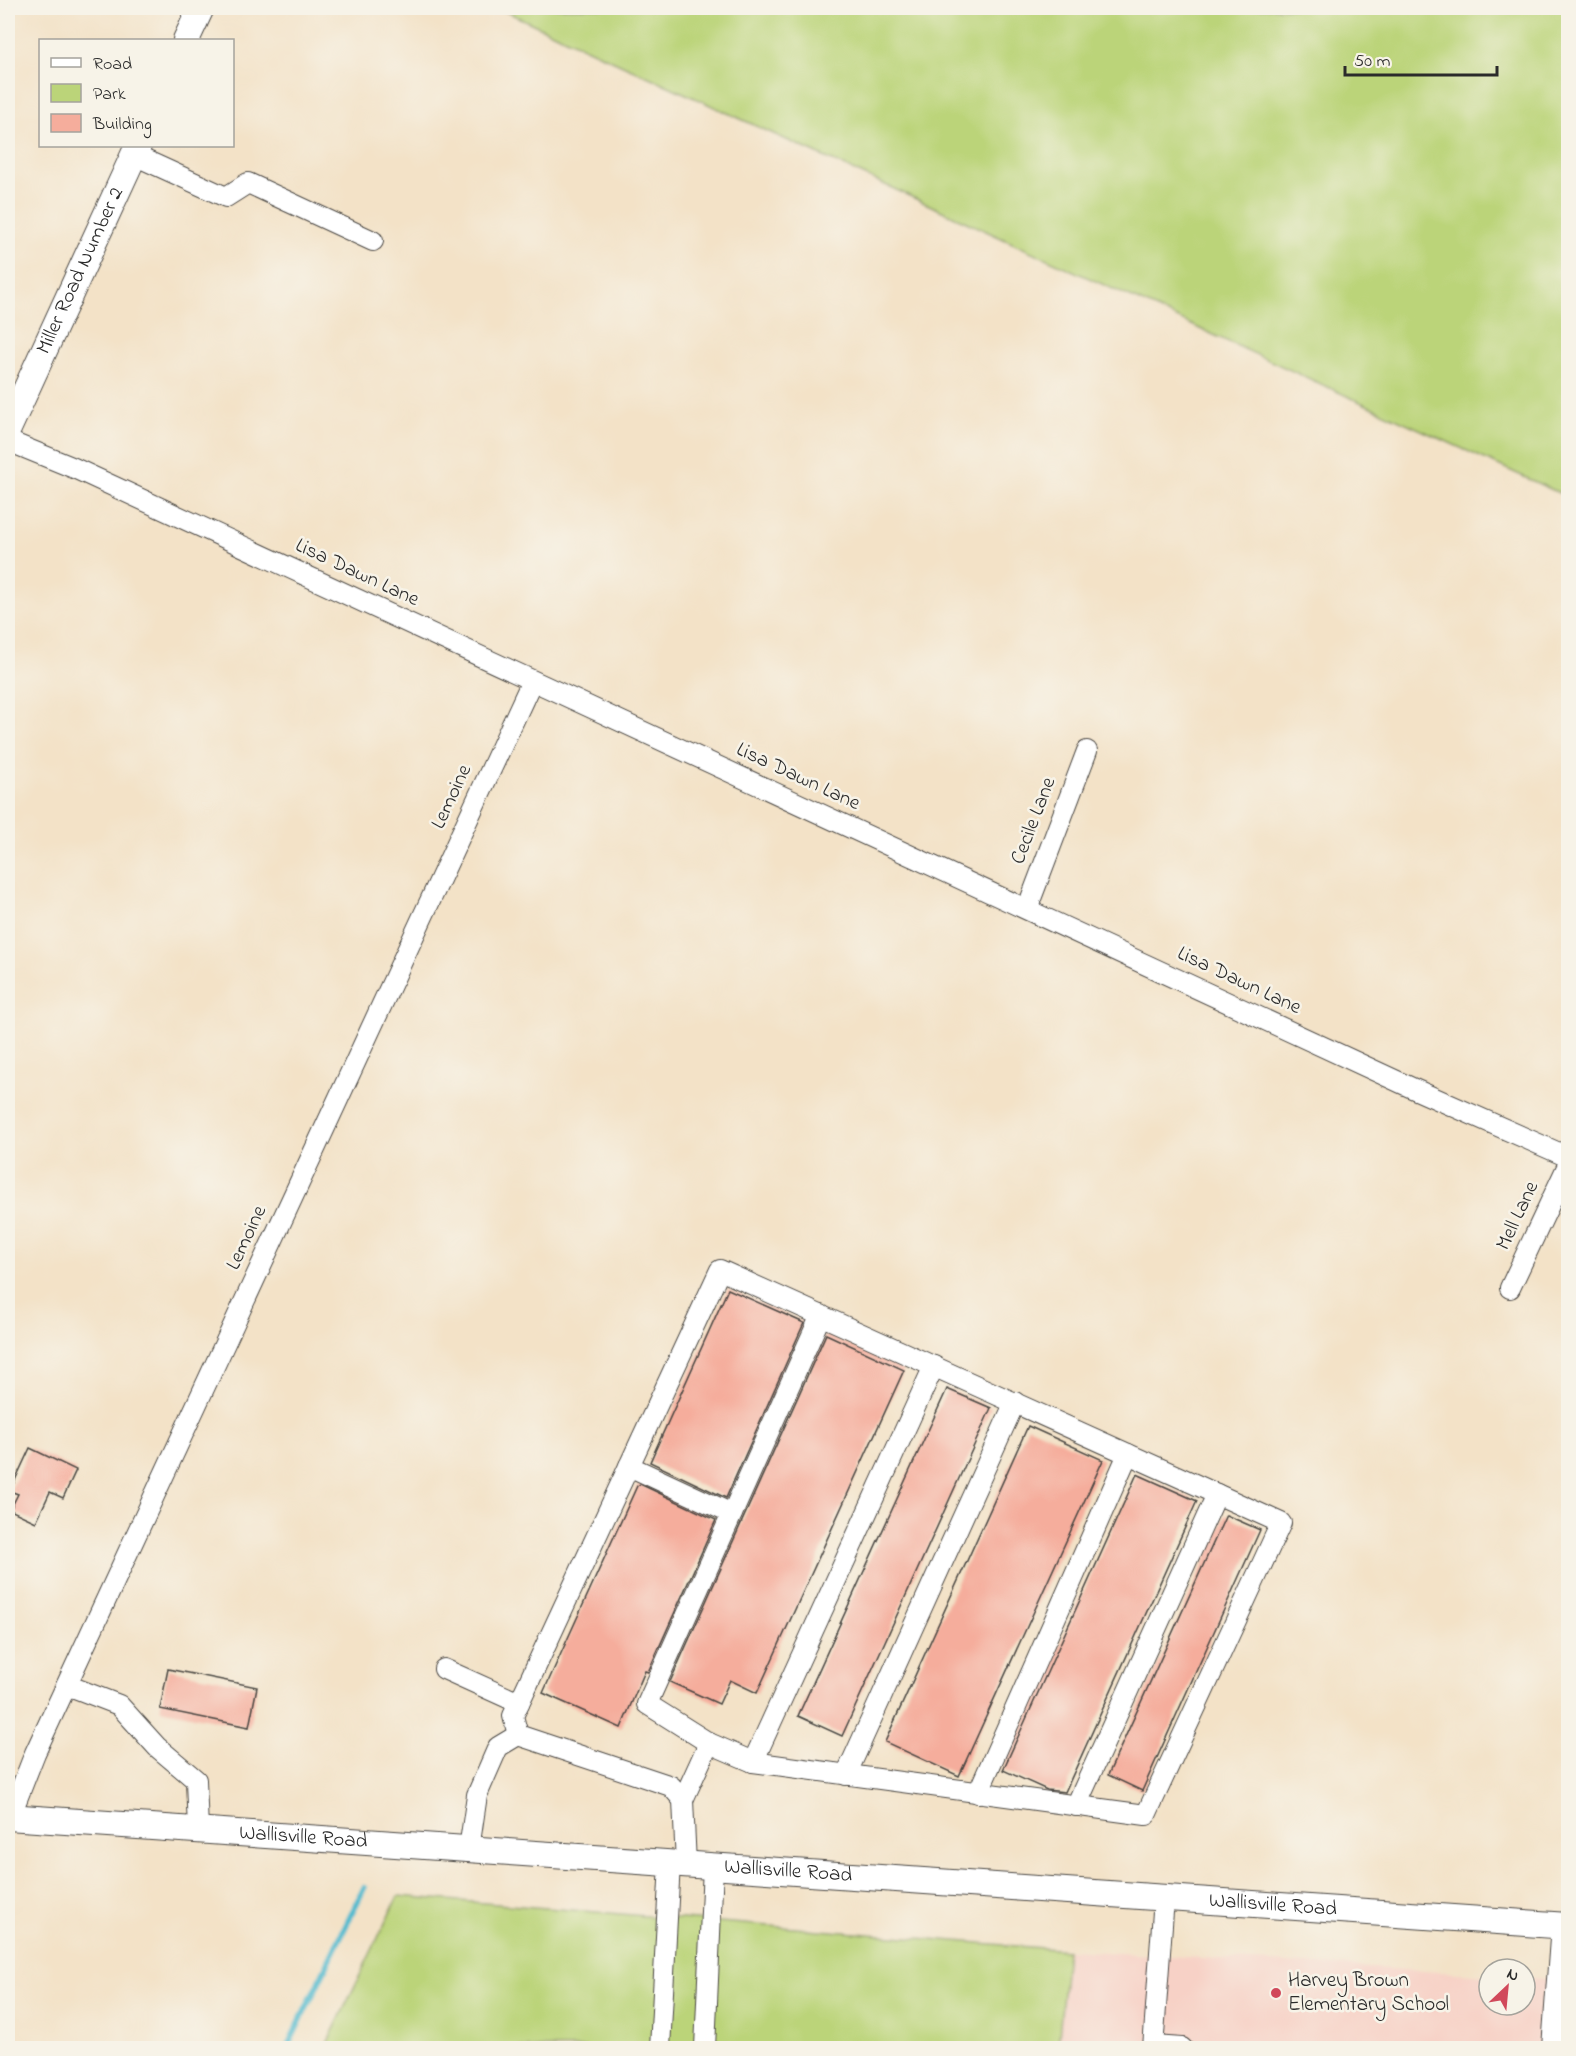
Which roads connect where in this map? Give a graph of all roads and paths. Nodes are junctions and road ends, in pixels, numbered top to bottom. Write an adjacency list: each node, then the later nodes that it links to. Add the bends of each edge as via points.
1 (201, 8): 2 (main road)
2 (186, 39)
3 (136, 150): 4 (street, via 226,197 248,183); 5 (main road, Miller Road Number 2)
4 (373, 241)
5 (8, 429)
6 (8, 441): 7 (street, Lisa Dawn Lane)
7 (532, 681): 9 (street, Lisa Dawn Lane); 21 (street, Lemoine)
8 (1087, 751): 9 (street, Cecile Lane)
9 (1027, 909): 10 (street, Lisa Dawn Lane)
10 (1569, 1157)
11 (1569, 1165): 12 (street, Mell Lane)
12 (1510, 1288)
13 (821, 1315): 14 (street); 17 (street, via 720,1270); 19 (street)
14 (934, 1366): 15 (street); 25 (street)
15 (1015, 1402): 16 (street); 26 (street)
16 (1128, 1454): 18 (street); 27 (street)
17 (629, 1466): 19 (street); 22 (street)
18 (1217, 1494): 29 (street); 29 (street, via 1281,1523 1146,1815)
19 (732, 1514): 24 (street, via 647,1704)
20 (444, 1669): 22 (street)
21 (67, 1684): 30 (street, Lemoine); 31 (street, via 119,1705 156,1747 196,1780)
22 (519, 1703): 23 (street, via 513,1716)
23 (518, 1735): 28 (street, via 671,1786); 32 (street, via 498,1748 477,1795)
24 (710, 1743): 25 (street); 28 (street)
25 (753, 1762): 26 (street)
26 (846, 1775): 27 (street)
27 (978, 1793): 29 (street)
28 (683, 1800): 33 (street)
29 (1076, 1806)
30 (9, 1817): 31 (main road, Wallisville Road)
31 (198, 1830): 32 (main road, Wallisville Road)
32 (469, 1849): 33 (main road, Wallisville Road)
33 (678, 1864): 34 (main road, Wallisville Road); 38 (street)
34 (713, 1866): 35 (main road, Wallisville Road); 39 (street)
35 (1164, 1898): 36 (main road, Wallisville Road); 37 (street)
36 (1565, 1926): 41 (street)
37 (1154, 2047): 40 (street)
38 (660, 2049)
39 (705, 2049)
40 (1182, 2049)
41 (1552, 2049)

